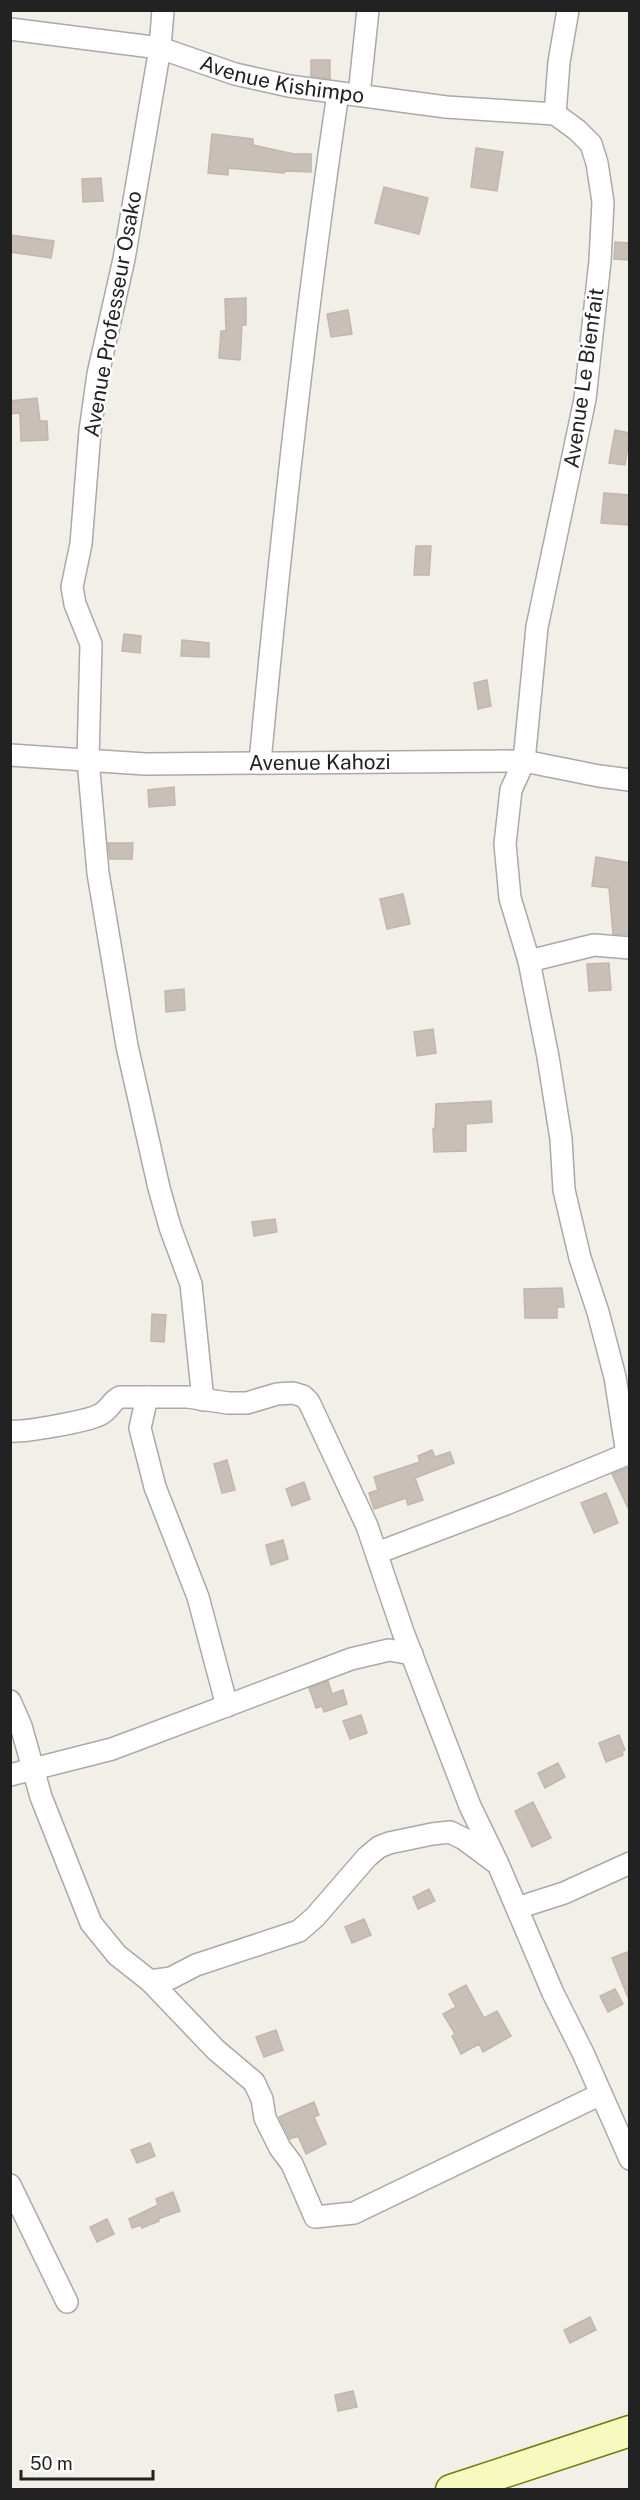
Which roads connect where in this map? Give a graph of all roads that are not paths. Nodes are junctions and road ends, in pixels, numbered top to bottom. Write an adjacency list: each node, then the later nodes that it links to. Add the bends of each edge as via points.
1 (163, 10): 5 (street, Avenue Professeur Osako)
2 (368, 10): 6 (street)
3 (568, 10): 7 (street)
4 (10, 29): 5 (street, Avenue Kishimpo)
5 (160, 48): 6 (street, Avenue Kishimpo, via 234,74); 9 (street, Avenue Professeur Osako, via 124,259 98,374 83,527 72,586 91,644)
6 (349, 94): 7 (street, Avenue Kishimpo, via 446,107); 11 (street, via 315,248)
7 (555, 114): 10 (street, Avenue Le Bienfait, via 591,144 603,202 601,249 585,399 537,627)
8 (10, 755): 9 (street, Avenue Kahozi)
9 (88, 760): 11 (street, Avenue Kahozi, via 145,764); 16 (street, Avenue Professeur Osako, via 98,873 127,1046 159,1188 191,1284)
10 (524, 761): 11 (street, Avenue Kahozi); 12 (street, Avenue Kahozi); 14 (street, Avenue Le Bienfait, via 511,790 505,844 510,898)
11 (260, 762)
12 (630, 780)
13 (630, 948): 14 (street, via 594,945)
14 (529, 961): 18 (street, Avenue Le Bienfait, via 561,1139 564,1190 615,1377)
15 (147, 1397): 16 (street); 17 (street, via 120,1397 99,1416 28,1432); 22 (street, via 140,1428 155,1487 198,1598)
16 (203, 1400): 19 (street, via 247,1403 277,1394 303,1396 314,1412)
17 (10, 1431)
18 (628, 1453): 19 (street)
19 (377, 1553): 20 (street)
20 (412, 1654): 22 (street, via 389,1650 351,1659); 26 (street, via 470,1806)
21 (10, 1701): 23 (street)
22 (227, 1706): 23 (street, via 112,1749)
23 (33, 1768): 24 (street); 28 (street, via 91,1923 117,1955)
24 (10, 1776)
25 (630, 1863): 27 (street, via 564,1893)
26 (498, 1864): 27 (street); 28 (street, via 450,1832 389,1843 367,1857 299,1931 196,1965 171,1978)
27 (517, 1908): 29 (street)
28 (150, 1980): 29 (street, via 216,2050 254,2082 262,2099 264,2118 292,2164 315,2217 354,2212)
29 (601, 2094): 30 (street)
30 (630, 2159)
31 (10, 2185): 32 (street)
32 (67, 2302)
33 (630, 2431): 34 (main road)
34 (451, 2490)

